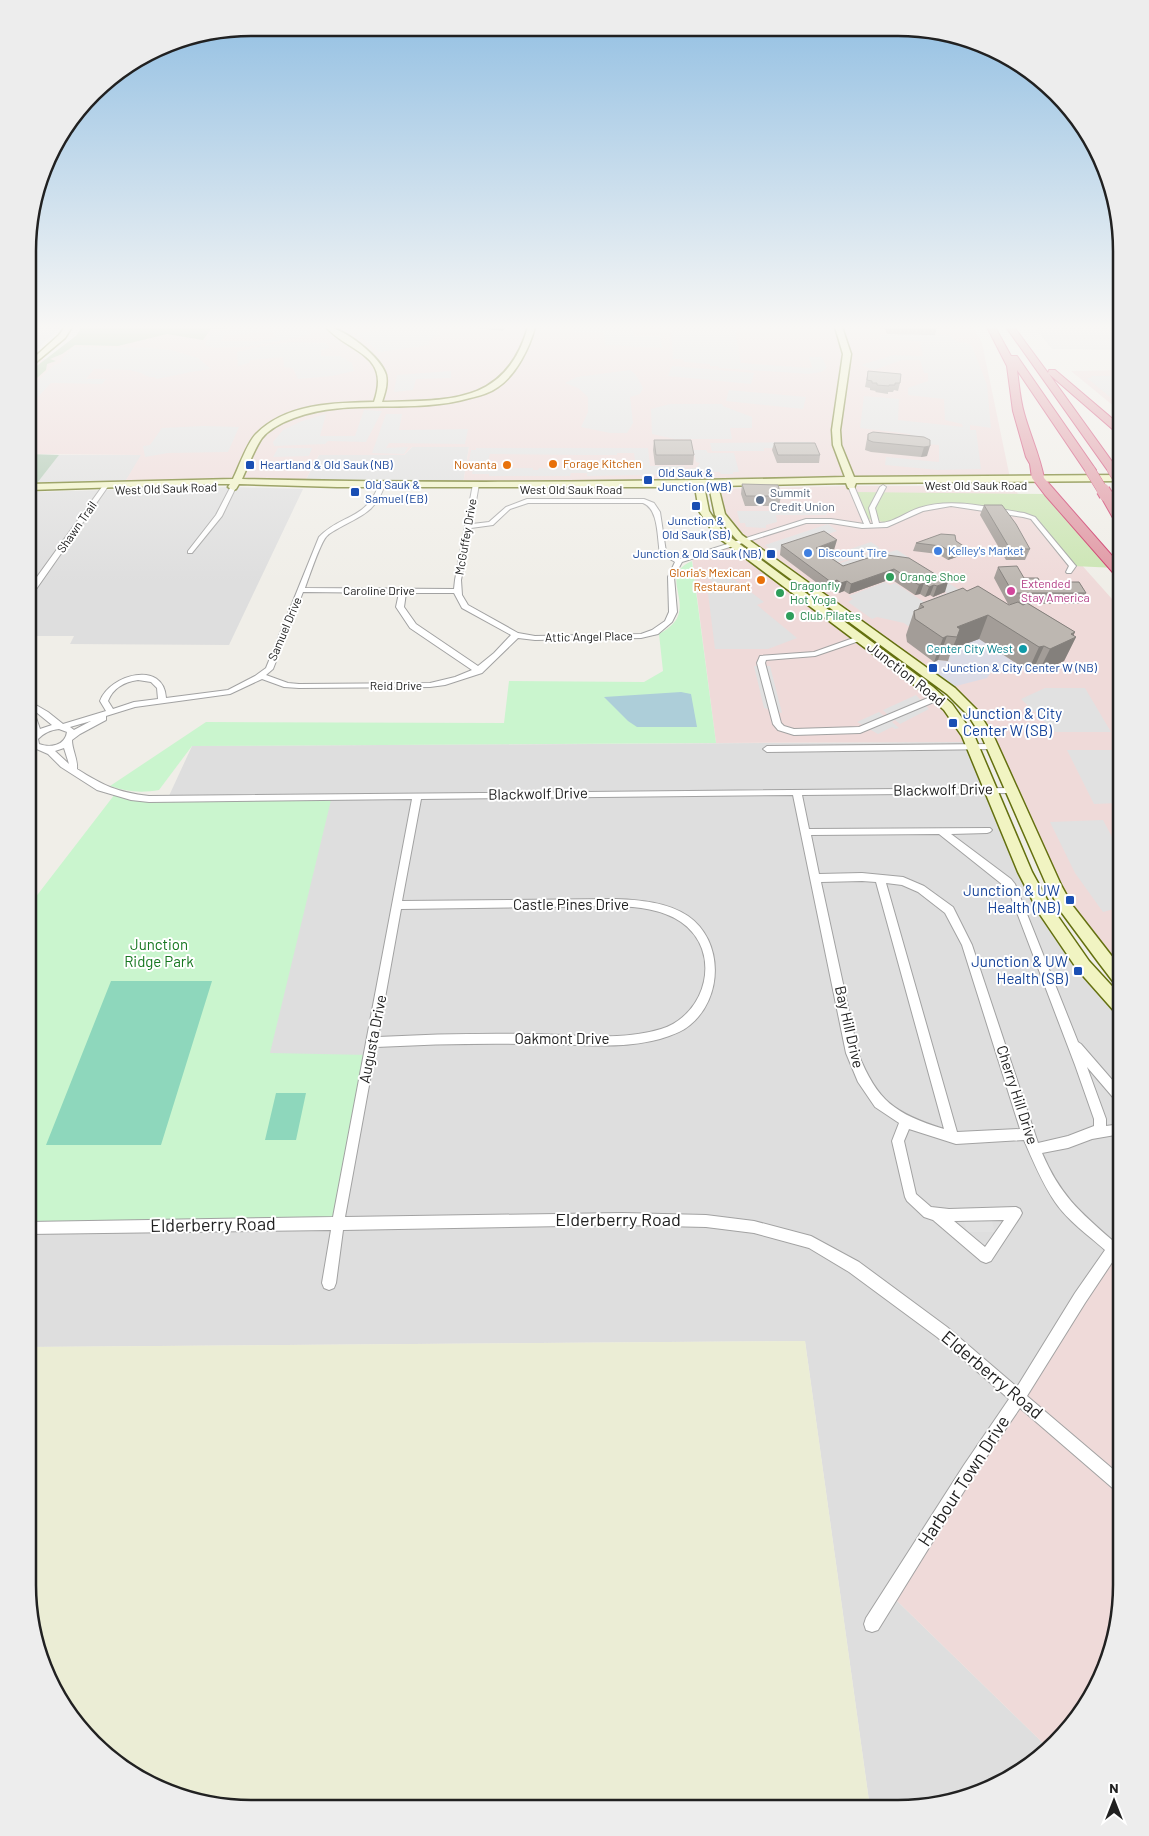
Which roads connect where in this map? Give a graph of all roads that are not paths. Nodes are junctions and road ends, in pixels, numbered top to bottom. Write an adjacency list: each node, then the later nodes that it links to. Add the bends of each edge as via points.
1 (303, 413): 17 (street, via 280,420 259,436)
2 (839, 413): 9 (street, via 837,445)
3 (1019, 413): 8 (highway)
4 (1050, 413): 23 (highway, bridge, via 1090,470)
5 (1069, 413): 10 (highway)
6 (1100, 413): 7 (highway)
7 (1113, 424)
8 (1032, 457): 12 (highway, via 1028,473); 13 (highway)
9 (845, 465): 14 (street); 15 (street)
10 (1109, 474): 11 (street, West Old Sauk Road); 13 (street, West Old Sauk Road); 16 (highway, bridge)
11 (1113, 475)
12 (1023, 478): 13 (street, West Old Sauk Road); 15 (street, West Old Sauk Road)
13 (1041, 482): 15 (street, West Old Sauk Road); 24 (street, West Old Sauk Road); 34 (highway)
14 (851, 483): 15 (street, West Old Sauk Road); 20 (street, West Old Sauk Road); 28 (street)
15 (884, 483): 29 (street, via 872,508)
16 (1113, 483)
17 (234, 484): 21 (street, West Old Sauk Road); 25 (street, West Old Sauk Road); 32 (street, via 220,516)
18 (36, 486): 25 (street, West Old Sauk Road)
19 (700, 486): 20 (street, West Old Sauk Road); 22 (street, West Old Sauk Road); 31 (street, Junction Road, via 707,517 718,533)
20 (713, 486): 30 (street, Junction Road, via 720,515)
21 (381, 487): 22 (street, West Old Sauk Road); 37 (street, Samuel Drive, via 372,507 322,537)
22 (475, 487): 27 (street, McGuffey Drive)
23 (1113, 487)
24 (1113, 488)
25 (104, 489): 26 (street, West Old Sauk Road); 36 (street, Shawn Trail)
26 (36, 492)
27 (468, 526): 33 (street, via 492,524 508,508 527,501 644,501 652,504 657,512 663,554); 39 (street, McGuffey Drive)
28 (868, 526): 29 (street); 30 (street, via 806,521)
29 (877, 526): 35 (street, via 891,524 920,509 942,504 1010,512 1033,518 1073,566)
30 (745, 541): 31 (street); 52 (street, Junction Road, via 952,691 973,713)
31 (733, 545): 33 (street); 41 (street, Junction Road)
32 (190, 552)
33 (679, 561): 40 (street, Attic Angel Place, via 670,577 673,612 668,622 655,632 623,637 535,638)
34 (1113, 563)
35 (1069, 572)
36 (36, 583)
37 (302, 590): 38 (street, Caroline Drive); 43 (street, Samuel Drive, via 269,669)
38 (403, 591): 39 (street, Caroline Drive); 42 (street, via 400,607 414,626)
39 (457, 591): 40 (street, Attic Angel Place, via 465,606)
40 (516, 635): 42 (street, Reid Drive)
41 (858, 638): 44 (street, Junction Road); 44 (street, via 815,654 763,658 761,663 776,724 787,731 860,730)
42 (479, 671): 43 (street, Reid Drive, via 458,680 430,685 299,686)
43 (260, 676): 45 (street, Samuel Drive, via 230,692)
44 (938, 697): 53 (street, Junction Road, via 964,727)
45 (162, 701): 47 (street, Samuel Drive, via 134,705); 47 (street, via 156,682 131,679 106,692 104,700)
46 (36, 708): 48 (street)
47 (109, 714): 48 (street, Samuel Drive); 50 (street, Samuel Drive)
48 (62, 727): 49 (street, Samuel Drive, via 48,728); 50 (street, via 70,731)
49 (36, 737)
50 (69, 739): 54 (street, Samuel Drive, via 58,747); 57 (street)
51 (36, 745): 54 (street, Blackwolf Drive)
52 (993, 747): 53 (street); 59 (street, Junction Road)
53 (974, 748): 55 (street); 58 (street, Junction Road)
54 (44, 749): 56 (street); 57 (street, Blackwolf Drive)
55 (767, 749)
56 (36, 751)
57 (73, 769): 61 (street, Blackwolf Drive, via 100,788 131,797)
58 (991, 790): 59 (street, Blackwolf Drive); 60 (street, Blackwolf Drive); 70 (street, Junction Road, via 1044,909 1083,965)
59 (1011, 790): 69 (street, Junction Road, via 1058,894)
60 (797, 792): 61 (street, Blackwolf Drive); 64 (street, Bay Hill Drive)
61 (417, 796): 67 (street, Augusta Drive)
62 (987, 830): 63 (street)
63 (942, 831): 64 (street); 71 (street, via 1012,887)
64 (806, 832): 65 (street, Bay Hill Drive)
65 (816, 878): 66 (street, Cherry Hill Drive); 74 (street, Bay Hill Drive, via 852,1053 862,1078 879,1103)
66 (880, 878): 76 (street, Cherry Hill Drive, via 903,881 921,889 949,910 955,920 967,944); 78 (street)
67 (397, 905): 68 (street, Castle Pines Drive, via 611,903 650,906 674,913 692,923 706,942); 72 (street, Augusta Drive)
68 (710, 967): 72 (street, Oakmont Drive, via 703,1002 691,1019 676,1029 657,1035 596,1040)
69 (1113, 968)
70 (1113, 997)
71 (1071, 1040): 73 (street); 77 (street, via 1100,1119 1100,1129)
72 (373, 1042): 81 (street, Augusta Drive)
73 (1113, 1089)
74 (906, 1121): 78 (street, Bay Hill Drive); 80 (street, via 898,1148 910,1197 928,1213)
75 (1113, 1130): 77 (street)
76 (1028, 1134): 78 (street, Bay Hill Drive); 79 (street, Cherry Hill Drive)
77 (1091, 1134): 79 (street)
78 (952, 1137)
79 (1034, 1149): 83 (street, Cherry Hill Drive, via 1045,1174 1074,1216)
80 (936, 1214): 80 (street, via 986,1256 1016,1213 949,1215)
81 (338, 1223): 82 (street, Elderberry Road); 85 (street, Augusta Drive); 86 (street, Elderberry Road, via 622,1219 754,1226 811,1242 854,1267 942,1332)
82 (36, 1228)
83 (1113, 1240)
84 (1113, 1249): 86 (street, Harbour Town Drive)
85 (329, 1282)
86 (1018, 1398): 87 (street, Elderberry Road); 88 (street, Harbour Town Drive)
87 (1113, 1479)
88 (872, 1624)

